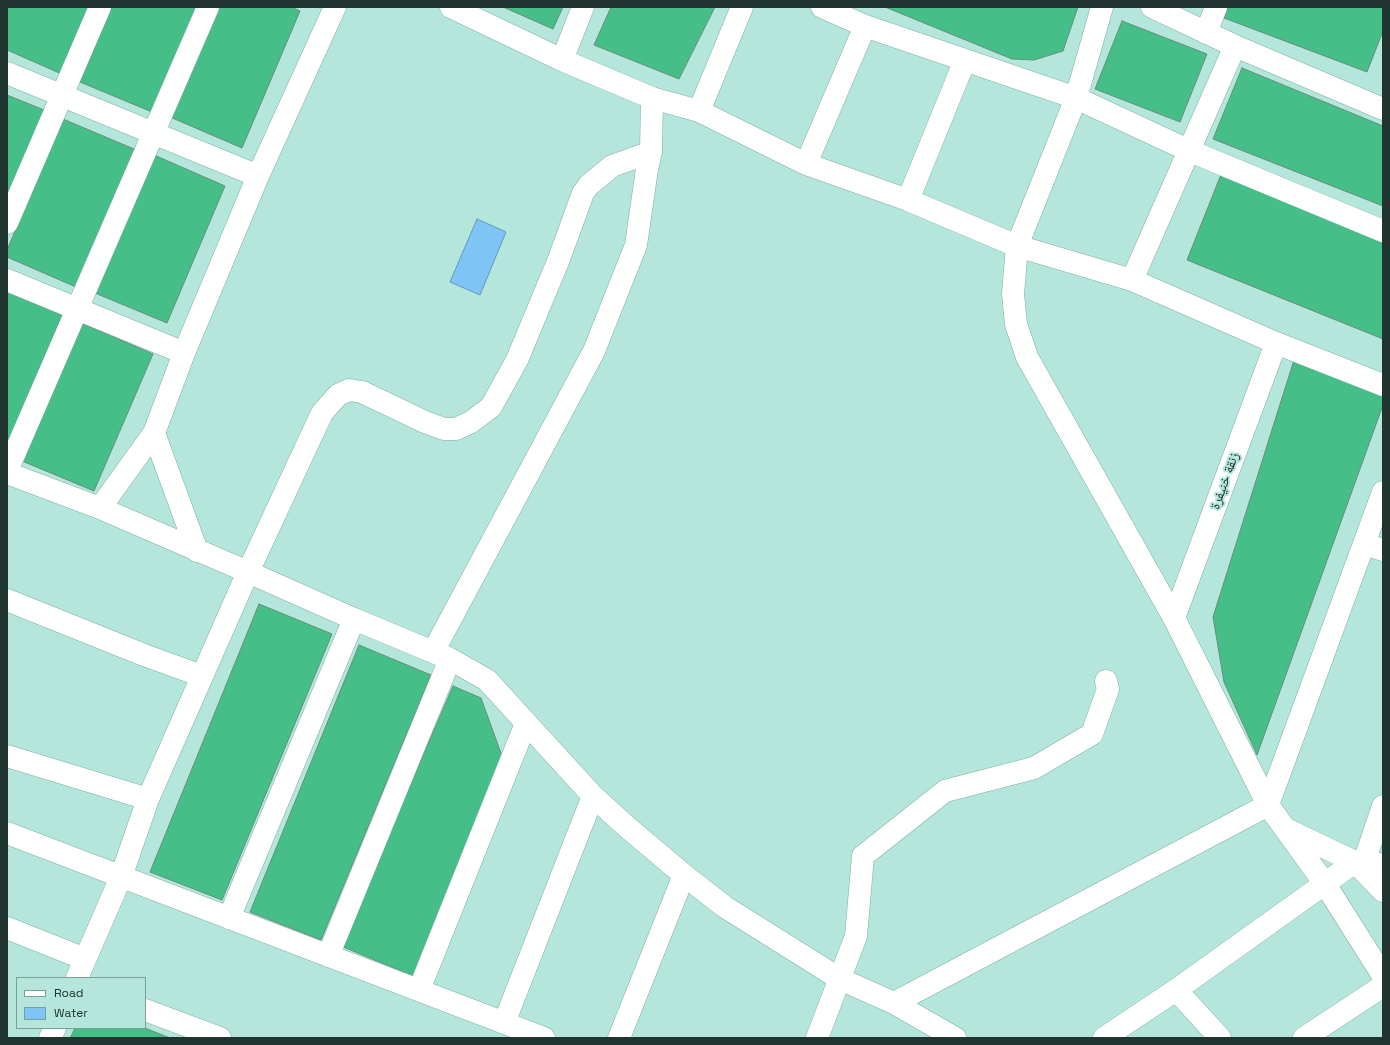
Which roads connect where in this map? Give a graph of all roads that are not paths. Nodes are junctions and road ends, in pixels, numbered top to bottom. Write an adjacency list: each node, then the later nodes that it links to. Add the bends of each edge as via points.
1 (100, 7): 17 (street)
2 (208, 7): 22 (street)
3 (335, 7): 26 (street)
4 (583, 7): 14 (street)
5 (742, 7): 21 (street)
6 (822, 7): 11 (street)
7 (1102, 7): 19 (street)
8 (1152, 7): 12 (street)
9 (1216, 7): 12 (street)
10 (456, 8): 14 (street)
11 (865, 26): 15 (street); 25 (street)
12 (1206, 33): 13 (street)
13 (1235, 46): 20 (street); 23 (street)
14 (562, 60): 18 (street)
15 (965, 60): 19 (street); 27 (street)
16 (7, 73): 17 (street)
17 (62, 96): 22 (street); 28 (street)
18 (652, 98): 21 (street); 24 (street)
19 (1076, 98): 23 (street); 30 (street)
20 (1381, 102)
21 (699, 111): 25 (street)
22 (154, 133): 26 (street); 33 (street)
23 (1190, 151): 29 (street); 32 (street)
24 (651, 152): 43 (street, via 612,166 588,184 516,360 491,407 471,422 456,429 444,429 362,392 349,390 338,395 322,413); 47 (street, via 636,245 594,351)
25 (806, 164): 27 (street)
26 (258, 176): 35 (street)
27 (908, 200): 30 (street)
28 (7, 223)
29 (1383, 231)
30 (1017, 246): 32 (street); 45 (street, via 1013,294 1016,324 1027,357)
31 (7, 280): 33 (street)
32 (1132, 280): 34 (street)
33 (76, 310): 35 (street); 38 (street)
34 (1276, 343): 36 (street); 45 (street, زنقة خنيفرة)
35 (184, 353): 37 (street)
36 (1383, 385)
37 (154, 433): 40 (street); 42 (street)
38 (7, 472): 40 (street)
39 (1383, 492): 41 (street)
40 (100, 508): 42 (street)
41 (1374, 547): 54 (street)
42 (197, 551): 43 (street)
43 (248, 572): 46 (street); 48 (street)
44 (7, 600): 48 (street)
45 (1174, 618): 54 (street)
46 (354, 620): 47 (street); 63 (street)
47 (441, 656): 50 (street, via 488,680); 65 (street)
48 (202, 676): 53 (street)
49 (1106, 681): 68 (street, via 1108,689 1092,734 1034,768 945,791 863,856 856,936)
50 (526, 723): 52 (street); 70 (street)
51 (7, 756): 53 (street)
52 (593, 796): 59 (street); 74 (street)
53 (148, 799): 60 (street)
54 (1268, 805): 56 (street); 72 (street)
55 (1383, 806): 58 (street)
56 (1284, 828): 58 (street); 61 (street)
57 (7, 834): 60 (street)
58 (1368, 862): 61 (street); 62 (street)
59 (684, 875): 68 (street, via 725,907); 79 (street)
60 (121, 877): 63 (street); 66 (street)
61 (1325, 884): 67 (street); 71 (street)
62 (1383, 891)
63 (229, 918): 65 (street)
64 (7, 928): 66 (street)
65 (328, 956): 70 (street)
66 (81, 969)
67 (1383, 976)
68 (840, 979): 72 (street); 80 (street)
69 (1383, 986): 84 (street)
70 (419, 990): 74 (street)
71 (1176, 990): 82 (street); 83 (street)
72 (894, 1003): 81 (street)
73 (146, 1010): 77 (street)
74 (504, 1023): 78 (street)
75 (54, 1029): 76 (street)
76 (50, 1038)
77 (220, 1038)
78 (544, 1038)
79 (619, 1038)
80 (817, 1038)
81 (955, 1038)
82 (1104, 1038)
83 (1220, 1038)
84 (1304, 1038)

